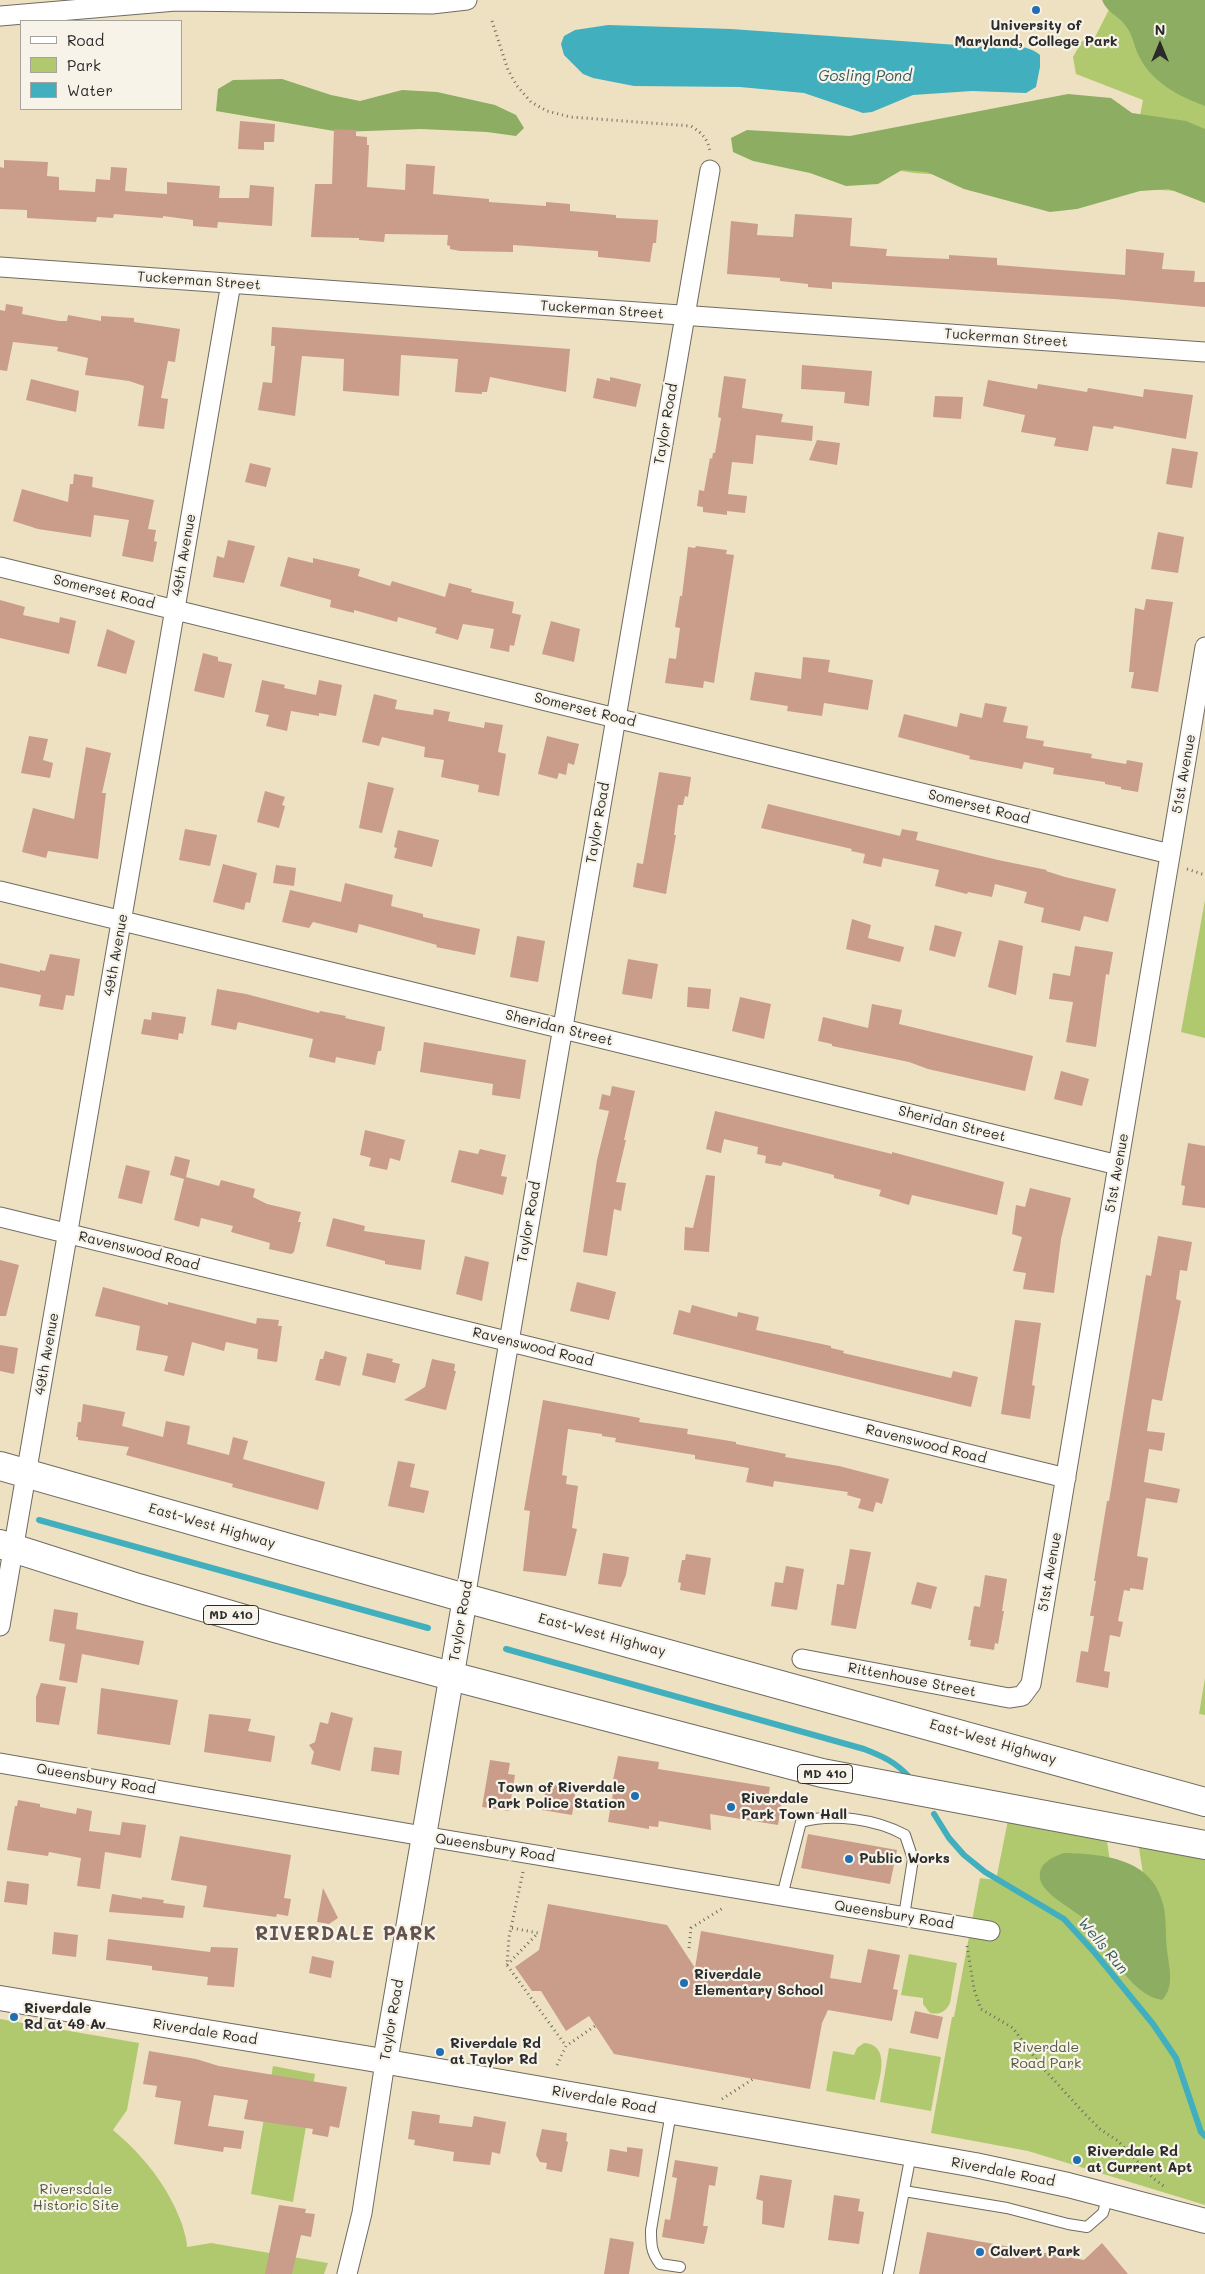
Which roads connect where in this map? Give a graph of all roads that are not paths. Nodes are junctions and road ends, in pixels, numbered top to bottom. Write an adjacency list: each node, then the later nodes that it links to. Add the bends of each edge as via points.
1 (466, 0): 2 (street, via 432,4 176,1)
2 (0, 16)
3 (710, 170): 6 (street, Taylor Road)
4 (0, 267): 5 (street, Tuckerman Street)
5 (231, 283): 6 (street, Tuckerman Street); 9 (street, 49th Avenue)
6 (685, 315): 7 (street, Tuckerman Street); 11 (street, Taylor Road)
7 (1205, 352)
8 (0, 567): 9 (street, Somerset Road)
9 (175, 610): 11 (street, Somerset Road); 14 (street, 49th Avenue)
10 (1205, 647): 12 (street, 51st Avenue)
11 (616, 718): 12 (street, Somerset Road); 15 (street, Taylor Road)
12 (1176, 861): 16 (street, 51st Avenue)
13 (0, 891): 14 (street, Sheridan Street)
14 (121, 920): 15 (street, Sheridan Street); 18 (street, 49th Avenue)
15 (563, 1028): 16 (street, Sheridan Street); 19 (street, Taylor Road)
16 (1118, 1164): 22 (street, 51st Avenue)
17 (0, 1217): 18 (street, Ravenswood Road)
18 (68, 1233): 19 (street, Ravenswood Road); 21 (street, 49th Avenue)
19 (509, 1342): 22 (street, Ravenswood Road); 25 (street, Taylor Road)
20 (0, 1466): 21 (main road, East-West Highway)
21 (26, 1474): 23 (main road, via 12,1484); 24 (street, 49th Avenue); 25 (main road, East-West Highway)
22 (1066, 1478): 29 (street, 51st Avenue, via 1031,1684)
23 (0, 1486)
24 (7, 1546): 26 (street, 49th Avenue); 28 (main road, MD 410, via 138,1588)
25 (464, 1598): 28 (street, Taylor Road); 31 (main road, East-West Highway)
26 (0, 1626)
27 (802, 1659): 29 (street, Rittenhouse Street, via 1009,1698)
28 (451, 1676): 32 (street, Taylor Road); 33 (main road, MD 410, via 822,1773)
29 (1022, 1696)
30 (0, 1763): 32 (street, Queensbury Road)
31 (1205, 1802)
32 (423, 1836): 34 (street, Queensbury Road); 38 (street, Taylor Road)
33 (1205, 1845)
34 (782, 1896): 35 (street, Queensbury Road); 35 (lane, via 801,1822 818,1817 890,1826 905,1835 913,1859)
35 (904, 1916): 36 (street, Queensbury Road)
36 (990, 1930)
37 (0, 1998): 38 (street, Riverdale Road)
38 (385, 2062): 39 (street, Riverdale Road); 45 (street, Taylor Road, via 362,2213)
39 (671, 2112): 40 (street, Riverdale Road); 44 (lane, via 651,2246 660,2264)
40 (910, 2154): 41 (lane); 42 (street, Riverdale Road)
41 (904, 2190): 42 (lane, via 1007,2208 1087,2227 1103,2213); 46 (lane)
42 (1108, 2195): 43 (street, Riverdale Road)
43 (1205, 2221)
44 (680, 2267)
45 (347, 2274)
46 (888, 2274)

